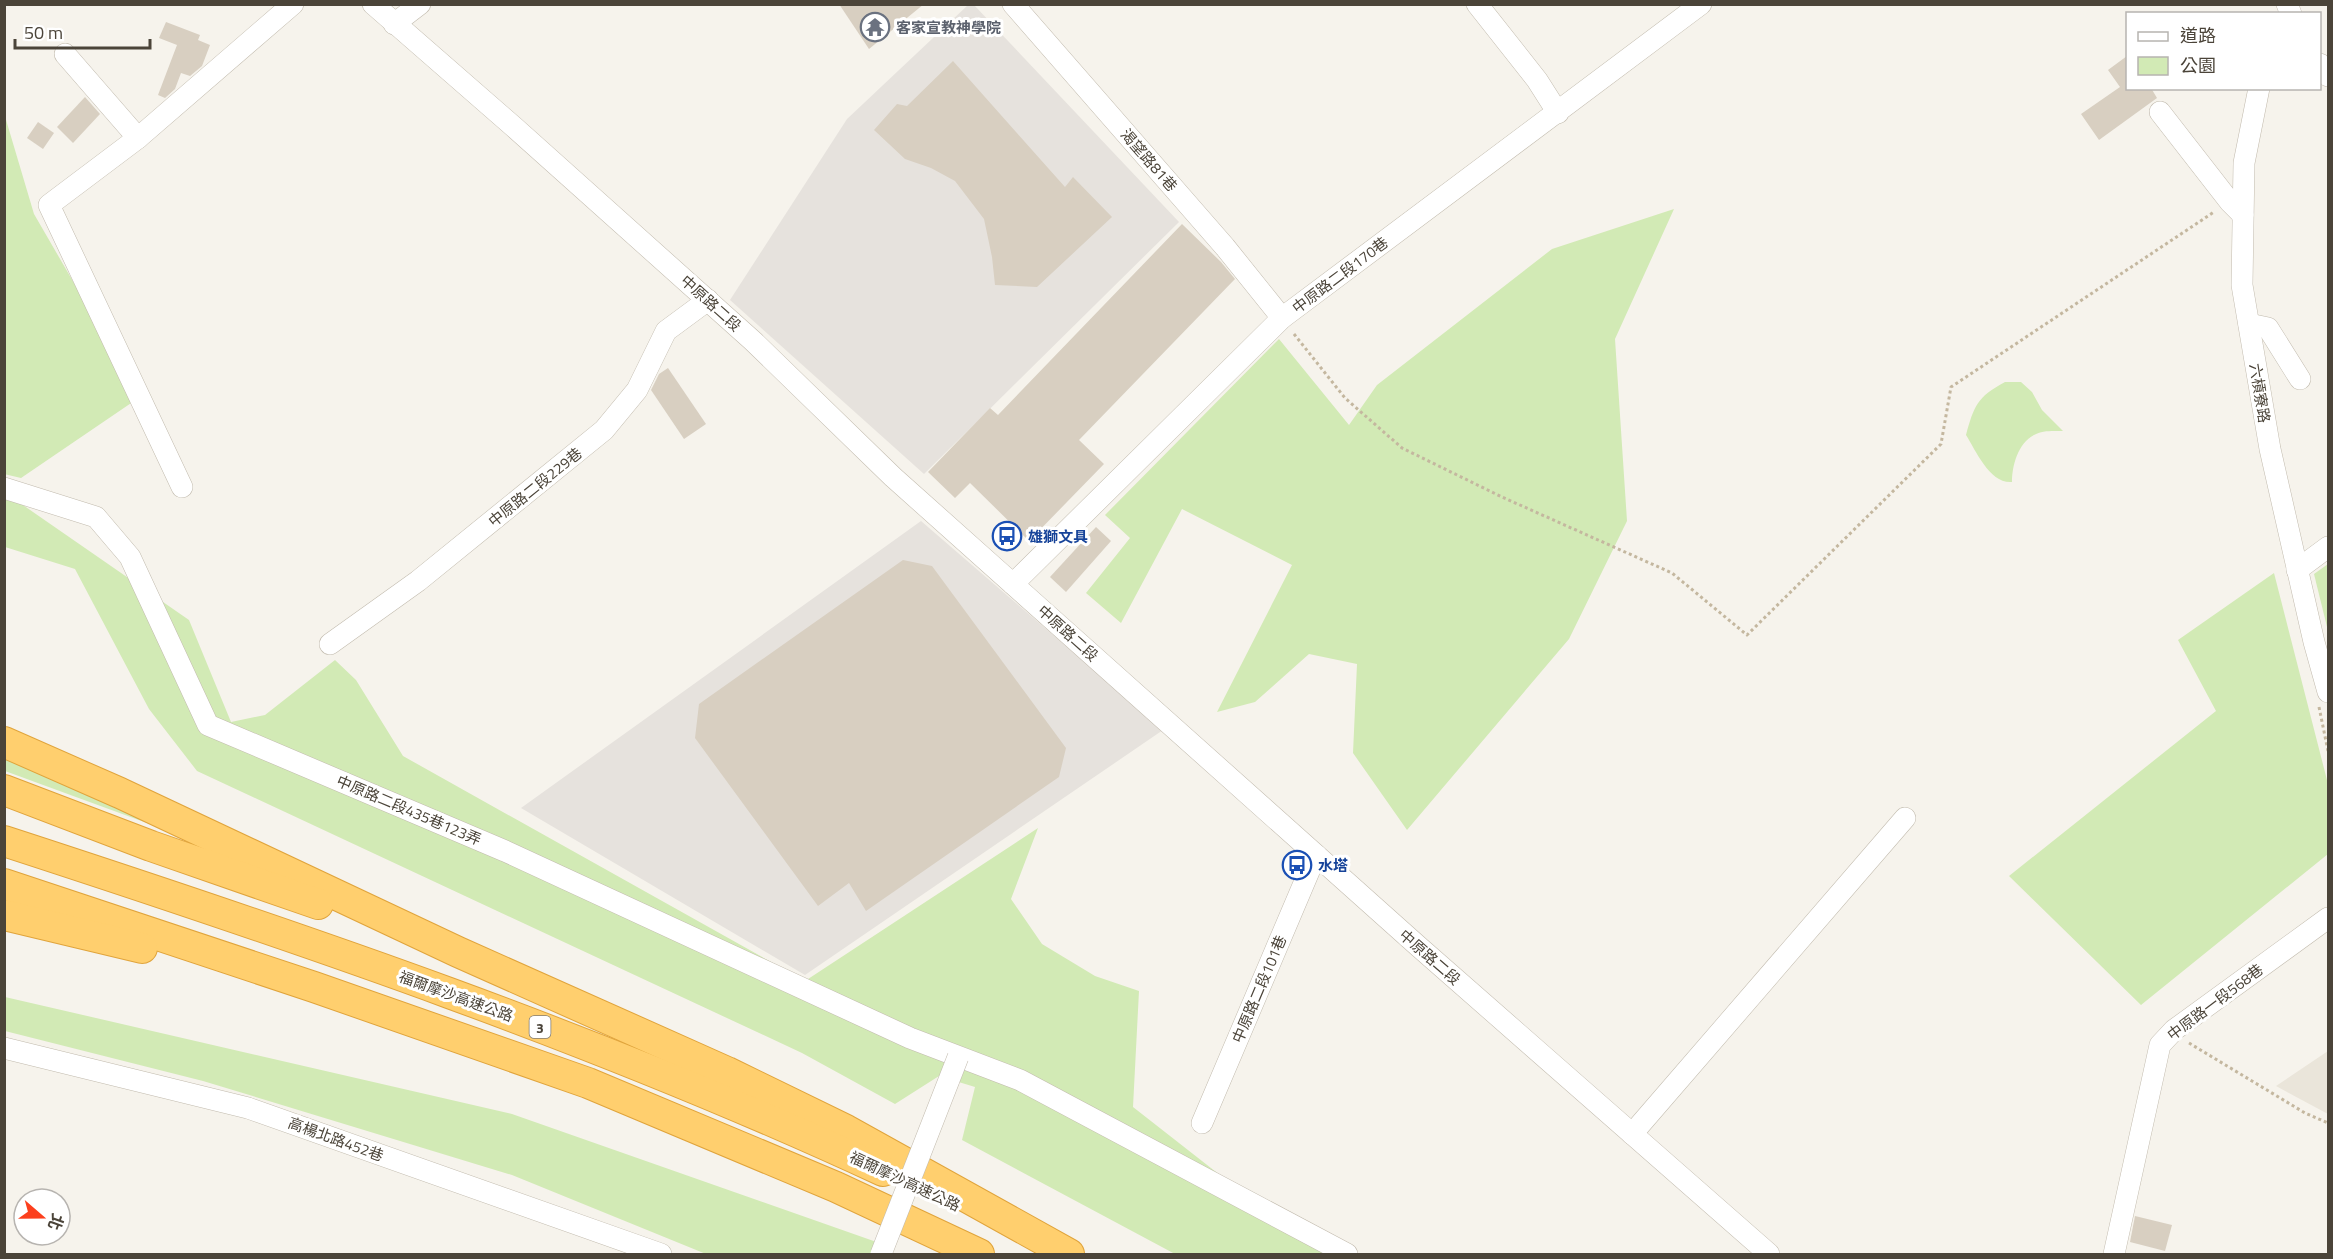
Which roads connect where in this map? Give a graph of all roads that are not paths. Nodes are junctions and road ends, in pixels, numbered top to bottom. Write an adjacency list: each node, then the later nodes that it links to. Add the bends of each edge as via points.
1 (293, 4): 12 (street)
2 (373, 4): 7 (street, 中原路二段)
3 (420, 4): 7 (street)
4 (1013, 4): 15 (street, 渴望路81巷)
5 (1477, 4): 11 (street, via 1537,80)
6 (1701, 4): 11 (street, 中原路二段170巷)
7 (394, 24): 14 (street, 中原路二段)
8 (65, 54): 12 (street)
9 (2259, 90): 13 (street, 六槓寮路, via 2244,163)
10 (2160, 112): 13 (street)
11 (1558, 114): 15 (street, 中原路二段170巷)
12 (138, 138): 18 (street, via 49,205)
13 (2243, 214): 16 (street, 六槓寮路, via 2242,285)
14 (708, 300): 22 (street, 中原路二段, via 893,477); 23 (street, 中原路二段229巷, via 666,332 637,390 604,430 418,582)
15 (1282, 318): 22 (street, 中原路二段170巷)
16 (2249, 324): 17 (street, via 2268,328); 21 (street, 六槓寮路, via 2270,449)
17 (2300, 379)
18 (182, 487)
19 (4, 488): 36 (street, 中原路二段435巷123弄, via 96,518 130,557 208,725 505,851)
20 (2328, 547): 21 (street)
21 (2297, 570): 24 (street, 六槓寮路)
22 (1013, 584): 29 (street, 中原路二段)
23 (330, 644)
24 (2323, 699)
25 (4, 742): 33 (highway)
26 (4, 790): 33 (highway, via 151,846)
27 (1905, 818): 38 (street)
28 (4, 841): 42 (highway, 福爾摩沙高速公路 / 3, via 249,921 654,1071 825,1144)
29 (1316, 855): 37 (street, 中原路二段101巷); 38 (street, 中原路二段)
30 (4, 884): 34 (highway)
31 (4, 915): 34 (highway)
32 (2328, 918): 46 (street, 中原路一段568巷, via 2174,1030 2160,1045)
33 (458, 952): 43 (highway, via 727,1072 846,1130)
34 (314, 987): 41 (highway, via 588,1083 836,1187)
35 (4, 1048): 39 (street, 高楊北路452巷, via 248,1108)
36 (958, 1057): 40 (street, bridge); 44 (street, 中原路二段435巷123弄, via 1020,1080)
37 (1202, 1123)
38 (1632, 1134): 45 (street, 中原路二段)
39 (661, 1254)
40 (881, 1254)
41 (979, 1254)
42 (1060, 1254)
43 (1069, 1254)
44 (1347, 1254)
45 (1769, 1254)
46 (2114, 1254)

